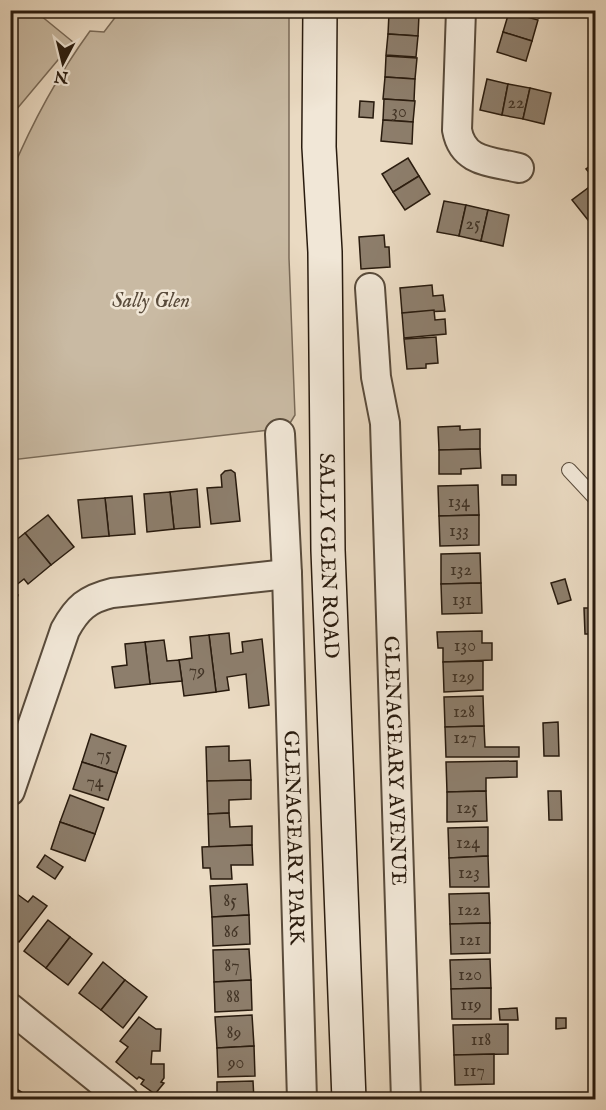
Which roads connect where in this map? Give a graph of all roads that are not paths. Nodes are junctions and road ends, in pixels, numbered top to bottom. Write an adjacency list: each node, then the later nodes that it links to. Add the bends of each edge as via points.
1 (320, 10): 13 (main road, SALLY GLEN ROAD, via 318,147 325,252 328,550)
2 (461, 10): 3 (street, via 459,143 475,158)
3 (519, 168)
4 (370, 288): 14 (street, GLENAGEARY AVENUE, via 376,377 385,423)
5 (280, 435): 8 (street, GLENAGEARY PARK)
6 (569, 470): 7 (lane)
7 (596, 499)
8 (286, 574): 9 (street, via 112,593 84,604 65,630); 12 (street, GLENAGEARY PARK)
9 (10, 792)
10 (10, 1008): 11 (street)
11 (124, 1100)
12 (302, 1100)
13 (349, 1100)
14 (406, 1100)

